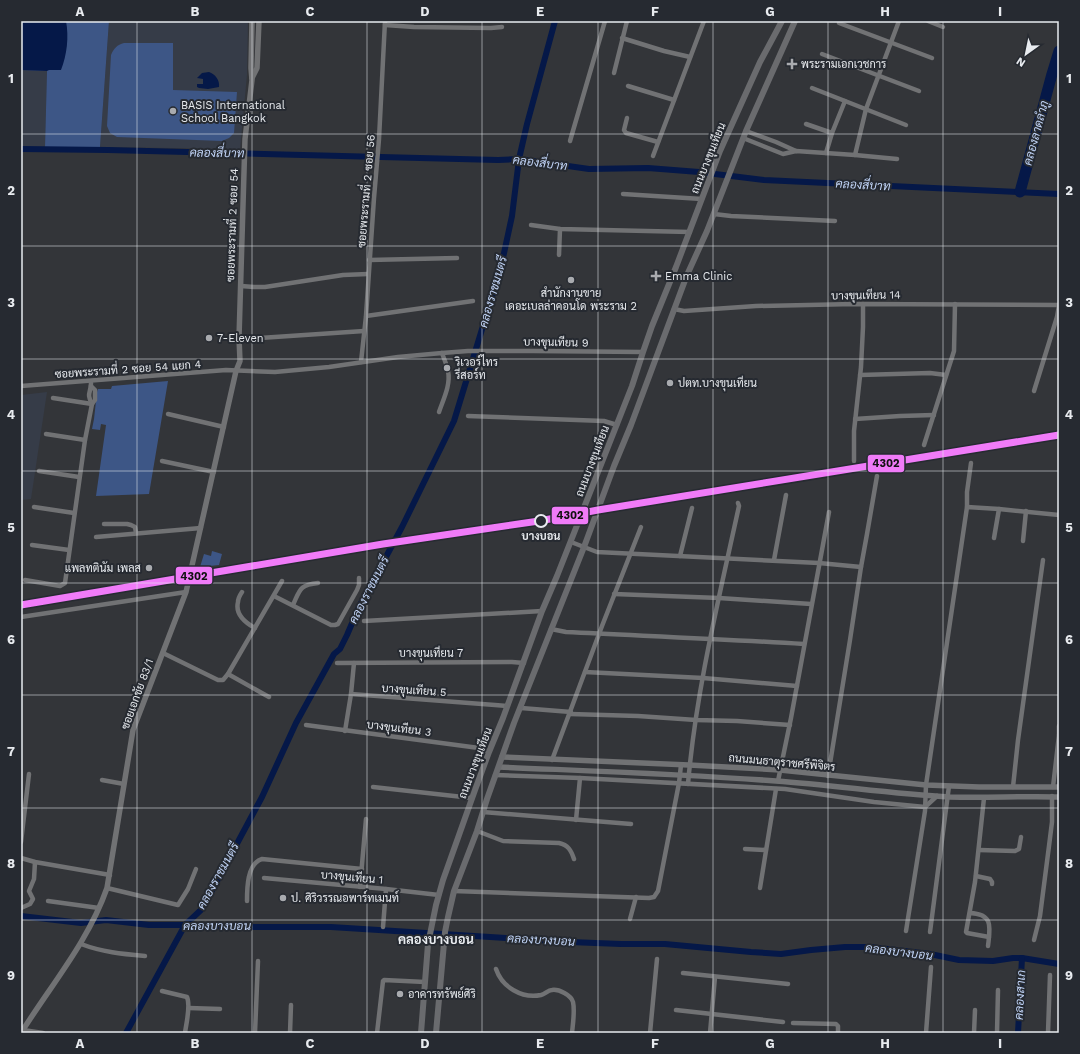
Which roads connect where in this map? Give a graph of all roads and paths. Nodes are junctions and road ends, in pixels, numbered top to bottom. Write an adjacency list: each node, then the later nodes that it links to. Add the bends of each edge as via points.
1 (252, 21): 21 (street, ซอยพระรามที่ 2 ซอย 54)
2 (259, 21): 21 (street, ซอยพระรามที่ 2 ซอย 54, via 257,68)
3 (604, 21): 34 (street)
4 (627, 21): 14 (street)
5 (704, 21): 17 (street)
6 (795, 21): 31 (main road, ถนนบางขุนเทียน)
7 (899, 21): 15 (street)
8 (928, 21): 13 (street)
9 (385, 23): 12 (street, via 421,27); 50 (street, ซอยพระรามที่ 2 ซอย 56)
10 (780, 23): 42 (main road, ถนนบางขุนเทียน, via 754,74)
11 (839, 24): 15 (street)
12 (502, 27)
13 (943, 27)
14 (622, 38): 17 (street); 19 (street)
15 (891, 44): 18 (street); 20 (street)
16 (822, 54): 20 (street)
17 (690, 57): 25 (street)
18 (932, 58)
19 (614, 74)
20 (878, 76): 24 (street); 27 (street)
21 (252, 80): 52 (street, ซอยพระรามที่ 2 ซอย 54, via 245,139)
22 (628, 86): 25 (street)
23 (812, 88): 26 (street)
24 (919, 91)
25 (674, 100): 35 (street)
26 (845, 101): 27 (street); 32 (street)
27 (866, 109): 30 (street); 38 (street)
28 (627, 118): 35 (street, via 624,130 626,133)
29 (806, 124): 32 (street)
30 (906, 125)
31 (746, 131): 33 (main road, ถนนบางขุนเทียน); 36 (street)
32 (832, 134): 37 (street)
33 (743, 138): 36 (street, via 783,154); 43 (main road, ถนนบางขุนเทียน)
34 (570, 141)
35 (658, 142): 39 (street)
36 (796, 151): 37 (street)
37 (826, 152): 38 (street)
38 (855, 155): 40 (street)
39 (653, 156)
40 (897, 159)
41 (623, 194): 42 (street)
42 (702, 199): 47 (main road, ถนนบางขุนเทียน)
43 (714, 214): 44 (street); 58 (main road, ถนนบางขุนเทียน)
44 (835, 221)
45 (531, 225): 46 (street)
46 (560, 229): 47 (street); 48 (street)
47 (690, 232): 54 (main road, ถนนบางขุนเทียน)
48 (559, 255)
49 (457, 258): 50 (street)
50 (369, 260): 51 (street, ซอยพระรามที่ 2 ซอย 56)
51 (368, 274): 52 (street, via 343,275 265,287); 59 (street, ซอยพระรามที่ 2 ซอย 56)
52 (241, 286): 61 (street, ซอยพระรามที่ 2 ซอย 54)
53 (473, 301): 59 (street)
54 (661, 304): 58 (main road); 62 (main road, ถนนบางขุนเทียน)
55 (863, 304): 56 (street, บางขุนเทียน 14); 58 (street, บางขุนเทียน 14, via 756,306 684,311); 66 (street)
56 (955, 304): 57 (street, บางขุนเทียน 14); 67 (street, via 954,351)
57 (1059, 305): 70 (street)
58 (674, 309): 91 (main road, ถนนบางขุนเทียน)
59 (366, 316): 60 (street, ซอยพระรามที่ 2 ซอย 56)
60 (364, 331): 61 (street); 64 (street, ซอยพระรามที่ 2 ซอย 56)
61 (239, 338): 65 (street, ซอยพระรามที่ 2 ซอย 54, via 240,361)
62 (642, 352): 63 (street, บางขุนเทียน 9); 78 (main road, ถนนบางขุนเทียน)
63 (442, 353): 64 (street, บางขุนเทียน 9); 73 (street, via 449,376)
64 (361, 362): 65 (street, ซอยพระรามที่ 2 ซอย 54 แยก 4, via 275,372)
65 (236, 370): 68 (street, ซอยพระรามที่ 2 ซอย 54 แยก 4, via 161,375); 79 (street, ซอยเอกชัย 83/1)
66 (860, 375): 67 (street); 77 (street)
67 (946, 375): 75 (street)
68 (91, 384): 69 (street, ซอยพระรามที่ 2 ซอย 54 แยก 4); 72 (street, via 89,400)
69 (21, 386)
70 (1034, 391)
71 (52, 398): 72 (street)
72 (92, 404): 81 (street)
73 (439, 412)
74 (168, 414): 79 (street)
75 (934, 415): 77 (street); 82 (street)
76 (468, 416): 78 (street, via 604,421)
77 (855, 419): 84 (street)
78 (617, 425): 90 (main road, ถนนบางขุนเทียน)
79 (224, 427): 87 (street, ซอยเอกชัย 83/1)
80 (46, 434): 81 (street)
81 (85, 440): 89 (street)
82 (924, 445)
83 (162, 461): 87 (street)
84 (854, 461)
85 (972, 463): 95 (street)
86 (39, 471): 89 (street)
87 (214, 472): 104 (street, ซอยเอกชัย 83/1)
88 (877, 476): 119 (street)
89 (80, 477): 100 (street)
90 (591, 490): 91 (main road); 109 (main road, ถนนบางขุนเทียน)
91 (603, 495): 111 (main road, ถนนบางขุนเทียน)
92 (786, 495): 116 (street)
93 (738, 503): 115 (street)
94 (34, 507): 100 (street)
95 (967, 507): 97 (street); 177 (street)
96 (692, 508): 114 (street)
97 (998, 509): 99 (street); 107 (street)
98 (829, 512): 118 (street)
99 (1026, 512): 101 (street); 108 (street)
100 (74, 513): 112 (street)
101 (1059, 515)
102 (104, 524): 105 (street, via 131,524 135,527)
103 (641, 527): 113 (street)
104 (201, 528): 105 (street); 124 (street, ซอยเอกชัย 83/1)
105 (136, 533): 106 (street)
106 (96, 537)
107 (994, 538)
108 (1023, 541)
109 (570, 542): 111 (street); 131 (main road, ถนนบางขุนเทียน)
110 (32, 544): 112 (street)
111 (584, 547): 113 (street, via 597,552); 135 (main road, ถนนบางขุนเทียน)
112 (69, 550): 121 (street, via 65,583 60,586)
113 (630, 554): 114 (street); 126 (street)
114 (680, 556): 115 (street)
115 (728, 559): 116 (street); 128 (street)
116 (774, 560): 118 (street)
117 (1043, 560): 181 (street)
118 (819, 563): 119 (street); 129 (street)
119 (861, 567): 170 (street)
120 (359, 578): 130 (street, via 358,588 336,625 331,625)
121 (25, 580)
122 (282, 581): 127 (street)
123 (318, 583): 130 (street, via 306,584)
124 (186, 592): 132 (street); 139 (street, ซอยเอกชัย 83/1)
125 (242, 592): 134 (street, via 237,603 240,615)
126 (614, 594): 128 (street); 136 (street)
127 (274, 596): 130 (street); 134 (street)
128 (719, 598): 129 (street); 137 (street)
129 (811, 604): 138 (street)
130 (293, 605)
131 (542, 612): 133 (street); 142 (main road, ถนนบางขุนเทียน)
132 (21, 617)
133 (364, 622)
134 (255, 628): 144 (street)
135 (551, 629): 136 (street); 150 (main road, ถนนบางขุนเทียน)
136 (600, 634): 137 (street); 143 (street)
137 (711, 640): 138 (street); 145 (street)
138 (804, 644): 146 (street)
139 (163, 653): 144 (street, via 218,680 224,680); 175 (street, ซอยเอกชัย 83/1, via 134,730)
140 (338, 663): 141 (street, บางขุนเทียน 7)
141 (354, 663): 142 (street, บางขุนเทียน 7); 147 (street)
142 (524, 663): 149 (main road, ถนนบางขุนเทียน)
143 (585, 672): 145 (street); 151 (street)
144 (228, 674): 148 (street)
145 (703, 678): 146 (street); 152 (street)
146 (797, 686): 154 (street)
147 (351, 694): 149 (street, บางขุนเทียน 5); 156 (street)
148 (269, 697)
149 (507, 706): 158 (main road, ถนนบางขุนเทียน)
150 (521, 708): 151 (street); 159 (main road, ถนนบางขุนเทียน)
151 (570, 713): 152 (street); 160 (street)
152 (696, 720): 154 (street); 163 (street)
153 (306, 725): 156 (street, บางขุนเทียน 3)
154 (790, 725): 165 (street)
155 (1059, 726): 157 (street)
156 (345, 730): 158 (street, บางขุนเทียน 3, via 479,748)
157 (1059, 735): 182 (street)
158 (489, 752): 159 (main road); 161 (main road, ถนนบางขุนเทียน)
159 (502, 757): 160 (street, ถนนมนธาตุราชศรีพิจิตร); 164 (main road, ถนนบางขุนเทียน)
160 (552, 760): 162 (street, ถนนมนธาตุราชศรีพิจิตร)
161 (486, 762): 164 (main road); 189 (main road, ถนนบางขุนเทียน)
162 (681, 765): 163 (street, ถนนมนธาตุราชศรีพิจิตร); 167 (street)
163 (690, 765): 165 (street, ถนนมนธาตุราชศรีพิจิตร); 168 (street)
164 (499, 767): 167 (street, ถนนมนธาตุราชศรีพิจิตร); 169 (main road, ถนนบางขุนเทียน)
165 (780, 770): 170 (street, ถนนมนธาตุราชศรีพิจิตร); 173 (street)
166 (29, 774): 198 (street)
167 (680, 774): 168 (street, ถนนมนธาตุราชศรีพิจิตร); 174 (street)
168 (689, 775): 173 (street, ถนนมนธาตุราชศรีพิจิตร); 176 (street)
169 (495, 776): 171 (street); 192 (main road, ถนนบางขุนเทียน)
170 (828, 776): 177 (street, ถนนมนธาตุราชศรีพิจิตร)
171 (580, 778): 174 (street); 194 (street)
172 (102, 780): 175 (street)
173 (778, 781): 184 (street, ถนนมนธาตุราชศรีพิจิตร)
174 (679, 783): 176 (street); 217 (street, via 658,891 654,897)
175 (124, 784): 207 (street, ซอยเอกชัย 83/1)
176 (688, 784): 183 (street)
177 (926, 785): 178 (street, ถนนมนธาตุราชศรีพิจิตร); 184 (street)
178 (949, 786): 180 (street, ถนนมนธาตุราชศรีพิจิตร); 188 (street)
179 (373, 787): 189 (street)
180 (979, 787): 181 (street, ถนนมนธาตุราชศรีพิจิตร); 190 (street)
181 (1013, 787): 182 (street, ถนนมนธาตุราชศรีพิจิตร)
182 (1056, 787)
183 (776, 789): 191 (street); 200 (street)
184 (925, 795): 185 (street, ถนนมนธาตุราชศรีพิจิตร); 191 (street)
185 (937, 796): 188 (street, ถนนมนธาตุราชศรีพิจิตร); 191 (street)
186 (1052, 796): 187 (street, ถนนมนธาตุราชศรีพิจิตร); 190 (street, ถนนมนธาตุราชศรีพิจิตร); 228 (street, via 1052,822 1040,916)
187 (1059, 796)
188 (948, 797): 190 (street, ถนนมนธาตุราชศรีพิจิตร); 226 (street)
189 (472, 798): 216 (main road, ถนนบางขุนเทียน)
190 (981, 798): 201 (street)
191 (925, 807): 225 (street)
192 (483, 812): 194 (street); 196 (main road, ถนนบางขุนเทียน)
193 (366, 819): 206 (street)
194 (576, 820): 195 (street)
195 (631, 824)
196 (477, 831): 203 (street, via 503,841 564,844); 215 (main road, ถนนบางขุนเทียน)
197 (1021, 837): 201 (street, via 1019,849 1015,851)
198 (21, 842)
199 (745, 849): 200 (street)
200 (766, 850): 213 (street)
201 (979, 850): 208 (street)
202 (21, 858): 204 (street)
203 (574, 859)
204 (35, 862): 207 (street); 220 (street, via 34,879 29,891 33,899 30,904)
205 (196, 869): 212 (street, via 178,905)
206 (362, 869): 211 (street); 219 (street, via 258,860 249,875)
207 (110, 875): 212 (street, ซอยเอกชัย 83/1)
208 (976, 876): 210 (street, via 990,879); 222 (street)
209 (264, 878): 211 (street, บางขุนเทียน 1)
210 (992, 884)
211 (360, 887): 214 (street, บางขุนเทียน 1)
212 (107, 888): 221 (street, ซอยเอกชัย 83/1)
213 (760, 888)
214 (386, 889): 216 (street, บางขุนเทียน 1); 224 (street)
215 (454, 891): 217 (street); 258 (main road, ถนนบางขุนเทียน, via 444,946)
216 (439, 895): 239 (main road, ถนนบางขุนเทียน, via 430,930)
217 (636, 897): 223 (street)
218 (48, 900): 221 (street)
219 (247, 901)
220 (21, 908)
221 (99, 908): 229 (street, ซอยเอกชัย 83/1)
222 (970, 912): 227 (street, via 978,913 989,922); 227 (street, via 967,933)
223 (630, 919)
224 (383, 927)
225 (906, 931)
226 (930, 932)
227 (989, 937): 230 (street)
228 (1034, 940)
229 (81, 944): 231 (street, via 104,951); 251 (street, ซอยเอกชัย 83/1)
230 (988, 946)
231 (145, 956)
232 (657, 960): 260 (street)
233 (258, 961): 254 (street)
234 (931, 967): 263 (street)
235 (496, 970): 259 (street, via 509,988 520,993 543,995 555,990 568,996 573,1006)
236 (683, 973): 238 (street)
237 (1050, 974): 266 (street)
238 (716, 977): 240 (street); 248 (street)
239 (425, 982): 256 (street, via 382,982); 257 (main road, ถนนบางขุนเทียน)
240 (788, 984)
241 (998, 990): 265 (street)
242 (162, 991): 244 (street, via 188,997)
243 (291, 1005): 255 (street)
244 (188, 1008): 245 (street); 253 (street)
245 (220, 1009)
246 (676, 1010): 248 (street)
247 (975, 1010): 264 (street)
248 (712, 1015): 249 (street); 261 (street)
249 (783, 1022)
250 (793, 1023): 262 (street, via 836,1024)
251 (22, 1031): 252 (street)
252 (43, 1033)
253 (185, 1033)
254 (255, 1033)
255 (290, 1033)
256 (377, 1033)
257 (421, 1033)
258 (436, 1033)
259 (572, 1033)
260 (650, 1033)
261 (710, 1033)
262 (838, 1033)
263 (926, 1033)
264 (974, 1033)
265 (997, 1033)
266 (1048, 1033)

